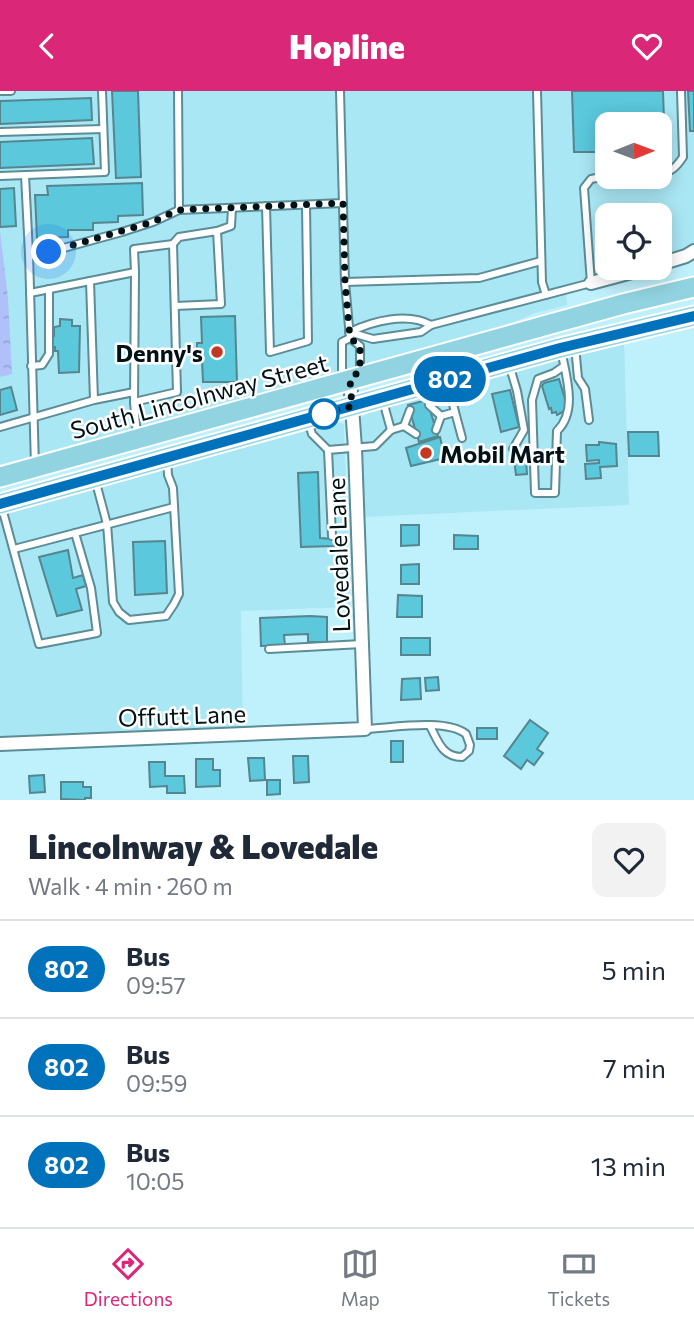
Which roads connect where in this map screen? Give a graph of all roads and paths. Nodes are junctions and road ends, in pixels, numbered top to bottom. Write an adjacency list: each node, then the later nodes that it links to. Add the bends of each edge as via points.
1 (0, 91): 2 (lane)
2 (11, 91)
3 (102, 91): 8 (lane)
4 (178, 91): 18 (lane)
5 (340, 91): 14 (lane)
6 (537, 91): 24 (lane)
7 (681, 91): 10 (lane, via 683,157)
8 (103, 129): 9 (lane); 11 (lane, via 105,172)
9 (0, 132)
10 (672, 169)
11 (25, 175): 12 (lane); 22 (lane)
12 (0, 176)
13 (595, 178): 29 (lane, via 584,188 583,202)
14 (343, 203): 15 (lane); 28 (lane)
15 (306, 205): 16 (lane); 16 (lane, via 308,341 270,352)
16 (266, 206): 17 (lane)
17 (232, 208): 18 (lane); 19 (lane, via 231,226)
18 (178, 210): 22 (lane, via 122,232)
19 (217, 230): 20 (lane, via 179,237); 34 (lane, via 221,303)
20 (173, 244): 25 (lane, via 134,249); 34 (lane)
21 (694, 251): 23 (street)
22 (29, 254): 32 (lane)
23 (672, 260)
24 (541, 261): 28 (lane, via 479,278); 33 (lane)
25 (135, 272): 27 (lane); 43 (lane)
26 (603, 280): 29 (street)
27 (90, 281): 31 (lane); 45 (lane)
28 (345, 282): 37 (lane)
29 (592, 283): 33 (lane)
30 (694, 287): 41 (main road, South Lincolnway Street)
31 (49, 289): 32 (lane); 40 (lane, via 49,354 42,365)
32 (30, 293): 40 (lane)
33 (546, 295): 36 (lane)
34 (175, 306): 46 (lane, via 177,392)
35 (694, 316): 38 (main road, South Lincolnway Street)
36 (431, 325): 37 (lane, via 421,332 373,339); 37 (lane, via 420,319 372,322)
37 (350, 335): 41 (lane, via 360,346 360,370); 41 (lane, via 342,342 342,375)
38 (566, 353): 38 (lane, via 554,373 538,379 535,386 535,493 555,493 557,431 569,412); 39 (main road, South Lincolnway Street); 55 (lane, via 585,390)
39 (509, 363): 42 (main road, South Lincolnway Street); 65 (lane, via 524,430)
40 (31, 366): 52 (lane)
41 (350, 380): 48 (street, Lovedale Lane); 63 (main road, South Lincolnway Street)
42 (446, 380): 44 (main road, South Lincolnway Street); 50 (lane)
43 (134, 392): 45 (lane); 46 (lane)
44 (383, 398): 48 (main road, South Lincolnway Street); 59 (lane)
45 (94, 400): 52 (lane)
46 (134, 402): 63 (lane)
47 (429, 405): 51 (lane)
48 (352, 406): 54 (main road, South Lincolnway Street); 64 (street, Lovedale Lane)
49 (410, 410): 57 (lane)
50 (455, 412): 51 (lane); 62 (lane)
51 (441, 415): 53 (lane); 60 (lane)
52 (33, 418): 58 (lane); 68 (lane)
53 (433, 418)
54 (307, 419): 66 (lane, via 312,434); 67 (main road, South Lincolnway Street)
55 (589, 420)
56 (414, 424): 57 (lane)
57 (404, 426): 59 (lane); 61 (lane)
58 (0, 427)
59 (391, 430): 64 (lane, via 375,446)
60 (436, 430)
61 (416, 434)
62 (462, 437)
63 (137, 438): 68 (main road, South Lincolnway Street)
64 (355, 448): 66 (lane); 77 (street, Lovedale Lane)
65 (513, 449)
66 (328, 450): 75 (lane)
67 (167, 458): 70 (main road, South Lincolnway Street); 72 (lane)
68 (35, 467): 69 (main road, South Lincolnway Street)
69 (0, 477)
70 (95, 478): 71 (main road, South Lincolnway Street); 73 (lane)
71 (1, 504): 76 (lane)
72 (174, 507): 73 (lane); 73 (lane, via 179,594 166,616 129,620 119,613 113,602)
73 (107, 524): 74 (lane)
74 (75, 533): 76 (lane); 76 (lane, via 91,588 97,633 39,644)
75 (332, 536)
76 (14, 549)
77 (363, 644): 78 (lane); 80 (street, Lovedale Lane)
78 (270, 649)
79 (430, 726): 79 (lane, via 462,730 469,751 462,757 449,755); 80 (lane)
80 (365, 729): 81 (street, Offutt Lane)
81 (0, 744)

